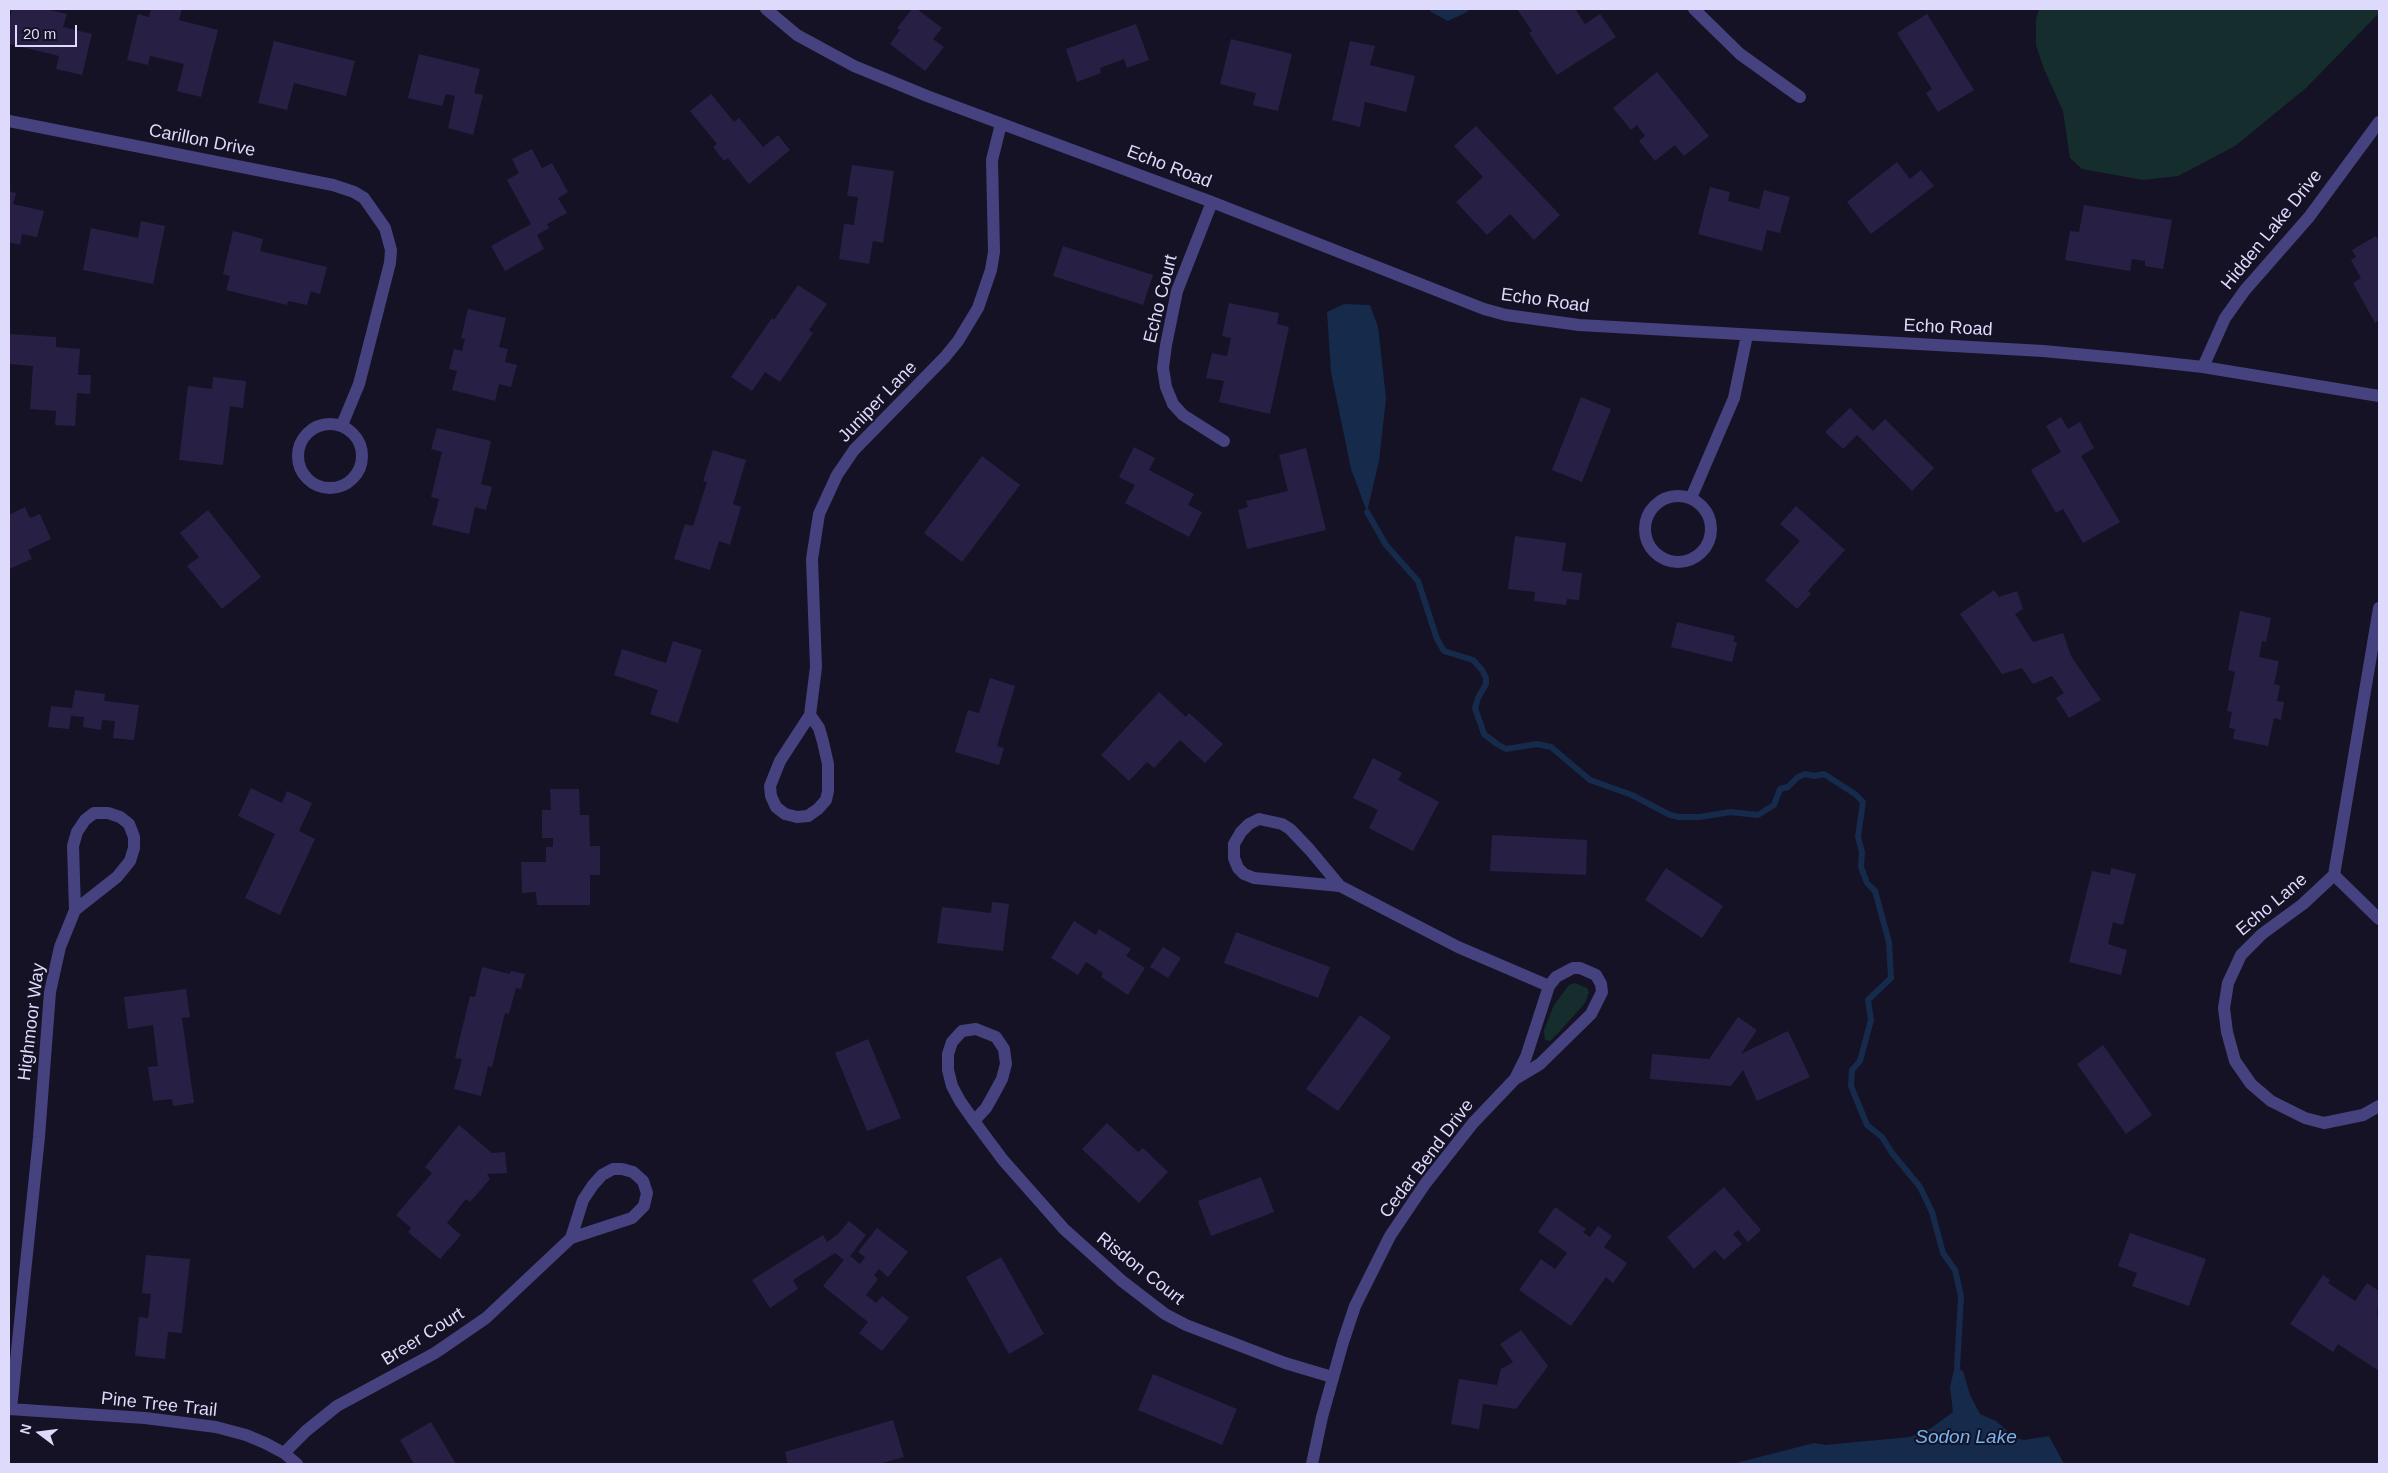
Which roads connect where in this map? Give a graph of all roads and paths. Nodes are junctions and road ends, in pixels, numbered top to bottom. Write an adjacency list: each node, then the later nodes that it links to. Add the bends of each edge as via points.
1 (766, 9): 6 (street, Echo Road, via 806,40 854,66)
2 (1694, 9): 3 (street, via 1740,54)
3 (1800, 97)
4 (9, 121): 11 (street, Carillon Drive, via 333,185 364,198 379,216 391,250 359,384)
5 (2379, 122): 9 (street, Hidden Lake Drive, via 2309,217 2224,318)
6 (1001, 124): 7 (street, Echo Road); 15 (street, Juniper Lane, via 992,160 994,252 978,308 941,362 849,457 819,514 812,559 816,667)
7 (1212, 202): 8 (street, Echo Road, via 1506,315 1579,325); 12 (street, Echo Court, via 1177,291 1163,368 1173,404 1190,420)
8 (1747, 335): 9 (street, Echo Road, via 2043,351); 13 (street, via 1734,398)
9 (2203, 368): 10 (street, Echo Road)
10 (2379, 396)
11 (342, 425): 11 (street, via 313,429 301,444 298,454 304,473 319,486 329,488 348,482 360,467 362,447)
12 (1224, 441)
13 (1691, 498): 13 (street, via 1681,496 1662,500 1648,515 1648,542 1658,555 1668,560 1679,561 1695,556 1706,545 1710,535 1707,513)
14 (2379, 608): 16 (street, Echo Lane)
15 (810, 716): 15 (street, Juniper Lane, via 780,761 770,786 776,807 796,817 808,816 818,809 826,800 828,791 824,742)
16 (2334, 875): 19 (street, Echo Lane); 22 (street, Echo Lane, via 2241,955 2228,983 2224,1008 2226,1032 2235,1061 2251,1084 2287,1110 2324,1123 2363,1115)
17 (1340, 886): 17 (street, via 1254,878 1238,868 1234,844 1241,832 1259,819 1282,824); 20 (street, via 1458,947)
18 (75, 910): 18 (street, Highmoor Way, via 73,846 77,832 94,813 120,817 129,824 134,836 130,861 117,877); 26 (street, Highmoor Way, via 60,947 50,992)
19 (2379, 919)
20 (1549, 986): 21 (street, Cedar Bend Drive, via 1526,1057); 21 (street, Cedar Bend Drive, via 1565,971 1580,968 1596,975 1602,992 1590,1014 1570,1036 1540,1064)
21 (1515, 1079): 25 (street, Cedar Bend Drive, via 1451,1150 1390,1236 1355,1306)
22 (2379, 1106)
23 (974, 1121): 23 (street, Risdon Court, via 995,1092 1006,1064 1004,1049 996,1037 976,1028 962,1031 952,1042 948,1054 952,1086); 25 (street, Risdon Court, via 1032,1196 1064,1229 1165,1314 1221,1340)
24 (571, 1238): 24 (street, Breer Court, via 583,1200 602,1175 613,1169 622,1169 643,1181 647,1192 644,1206 632,1218); 27 (street, Breer Court, via 486,1318 435,1353 338,1406 306,1430)
25 (1332, 1377): 29 (street, Cedar Bend Drive)
26 (10, 1409): 27 (street, Pine Tree Trail, via 145,1418 216,1427 246,1435)
27 (284, 1453): 28 (street, Pine Tree Trail)
28 (297, 1464)
29 (1312, 1464)

